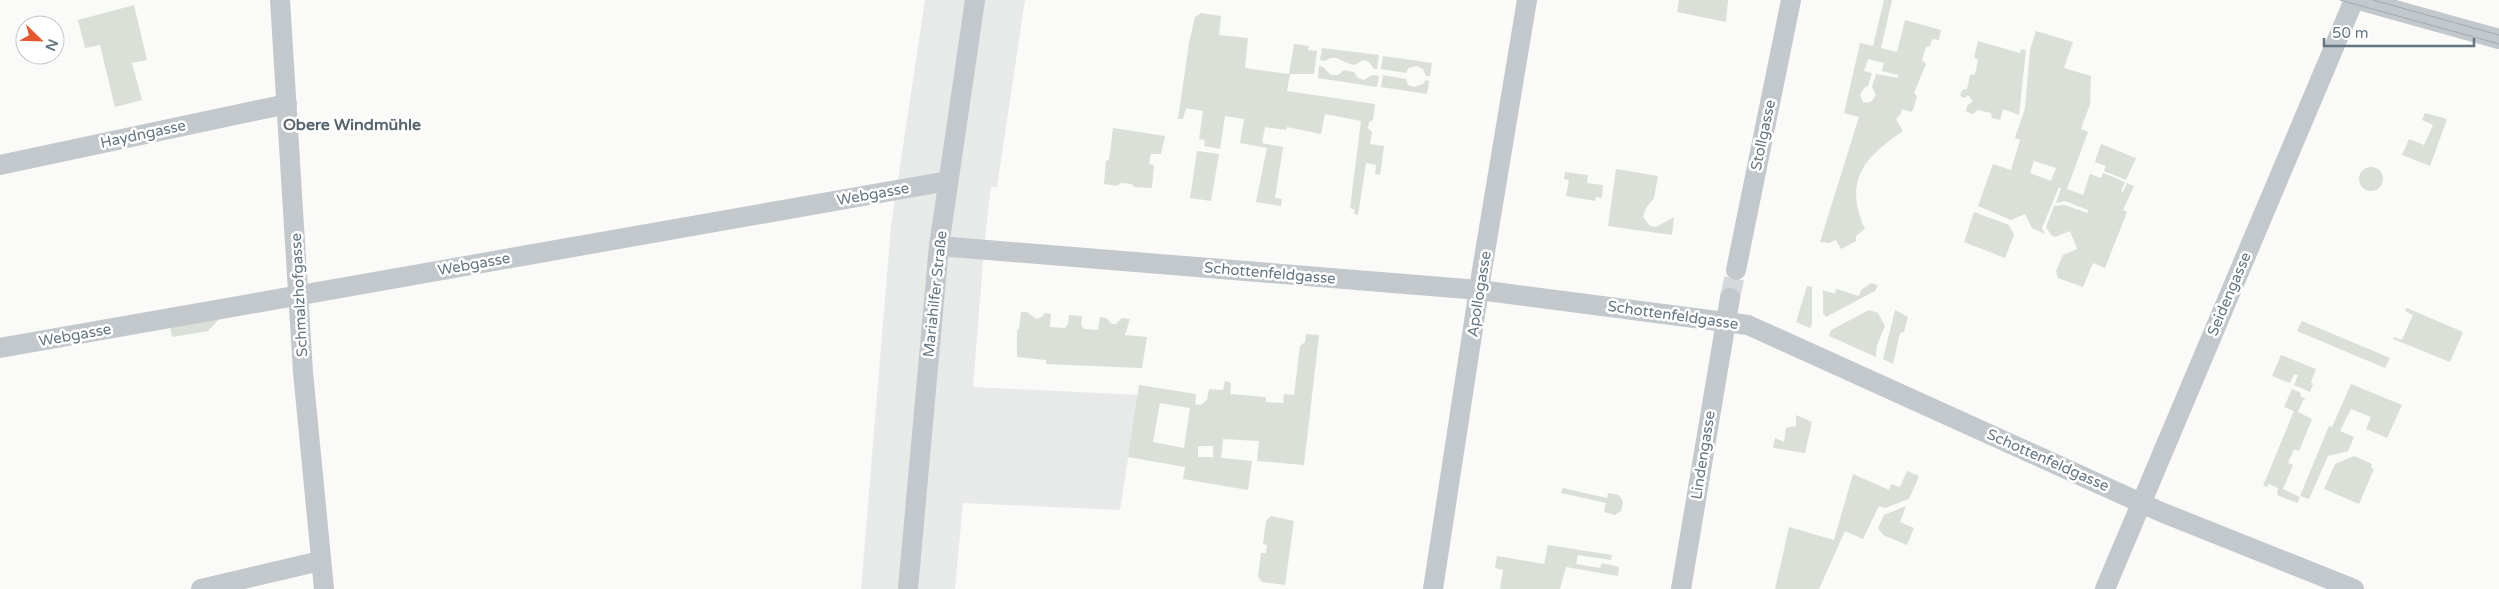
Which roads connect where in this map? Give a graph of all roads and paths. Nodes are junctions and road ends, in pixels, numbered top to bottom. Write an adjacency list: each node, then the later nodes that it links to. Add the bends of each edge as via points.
1 (280, 0): 8 (street, Schmalzhofgasse)
2 (975, 0): 10 (street, Mariahilfer Straße)
3 (1527, 0): 13 (street, Apollogasse)
4 (1790, 0): 12 (street, Stollgasse)
5 (2354, 0): 18 (street, Seidengasse)
6 (2359, 0): 7 (street)
7 (2499, 39)
8 (287, 104): 9 (street, Haydngasse); 14 (street, Schmalzhofgasse)
9 (0, 165)
10 (948, 181): 11 (street, Mariahilfer Straße); 14 (street, Webgasse)
11 (939, 246): 13 (street, Schottenfeldgasse); 22 (street, Mariahilfer Straße)
12 (1736, 270)
13 (1479, 290): 16 (street, Schottenfeldgasse); 23 (street, Apollogasse)
14 (299, 294): 17 (street, Webgasse); 19 (street, Schmalzhofgasse)
15 (1730, 298): 16 (street)
16 (1725, 321): 18 (street, Schottenfeldgasse, via 1756,328); 24 (street, Lindengasse)
17 (0, 348)
18 (2141, 502): 25 (street, Seidengasse); 26 (street, Schottenfeldgasse)
19 (320, 561): 20 (street); 21 (street, Schmalzhofgasse)
20 (200, 589)
21 (324, 589)
22 (908, 589)
23 (1433, 589)
24 (1681, 589)
25 (2105, 589)
26 (2354, 589)

